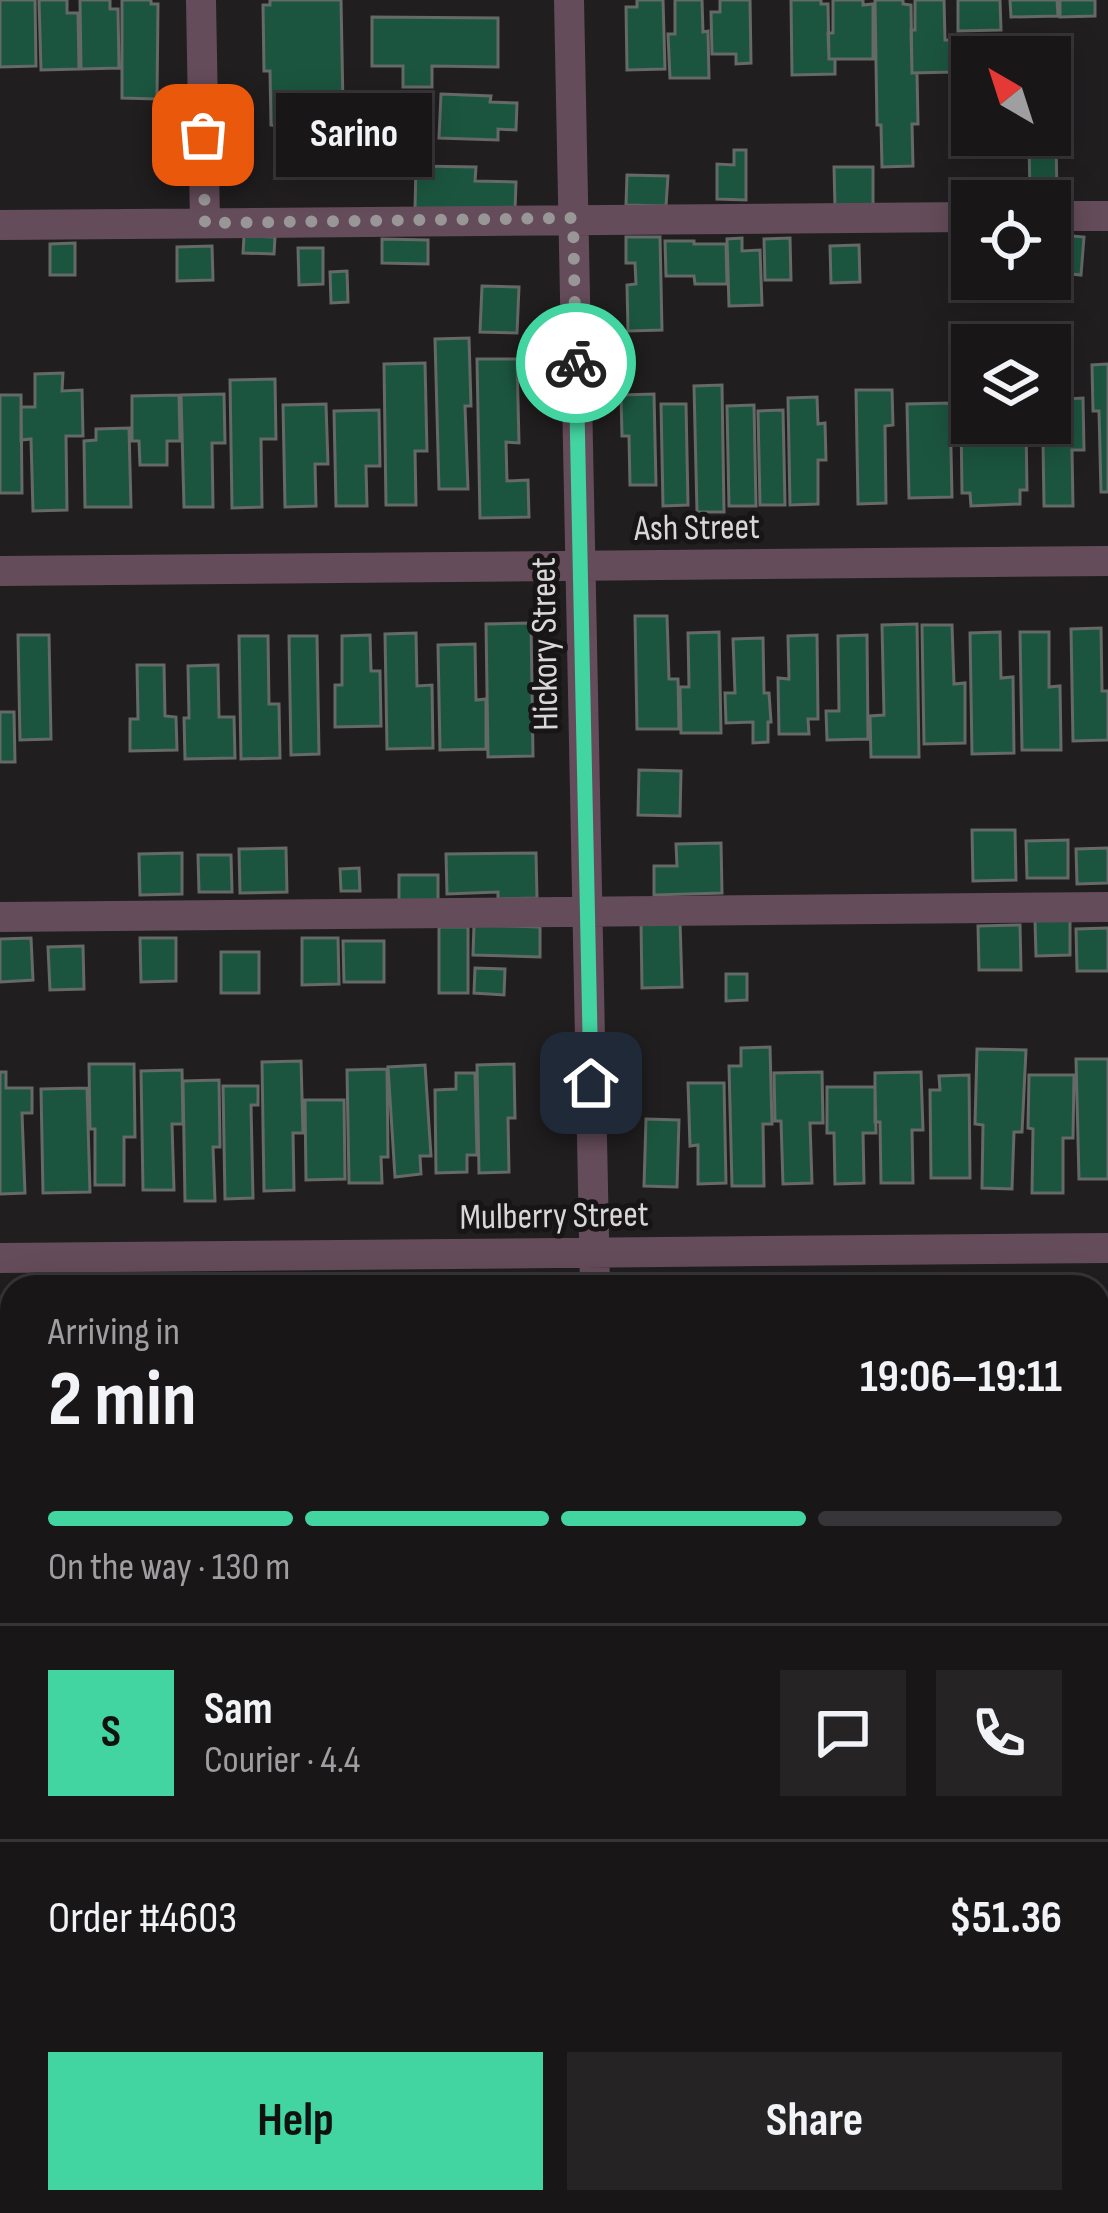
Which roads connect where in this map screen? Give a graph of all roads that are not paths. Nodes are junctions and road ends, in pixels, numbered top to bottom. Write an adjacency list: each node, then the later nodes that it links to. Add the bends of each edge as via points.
1 (201, 0): 7 (street)
2 (569, 0): 6 (street, Hickory Street)
3 (1071, 216): 4 (street)
4 (1108, 216)
5 (951, 217): 6 (street)
6 (573, 218): 7 (street); 10 (street, Hickory Street)
7 (205, 223): 8 (street)
8 (0, 225)
9 (1108, 561): 10 (street, Ash Street)
10 (580, 566): 11 (street, Ash Street); 13 (street, Hickory Street)
11 (0, 571)
12 (1108, 907): 13 (street)
13 (588, 913): 14 (street); 16 (street, Hickory Street)
14 (0, 917)
15 (1108, 1248): 16 (street, Mulberry Street)
16 (595, 1253): 17 (street, Mulberry Street); 18 (street, Hickory Street)
17 (0, 1258)
18 (595, 1275)

